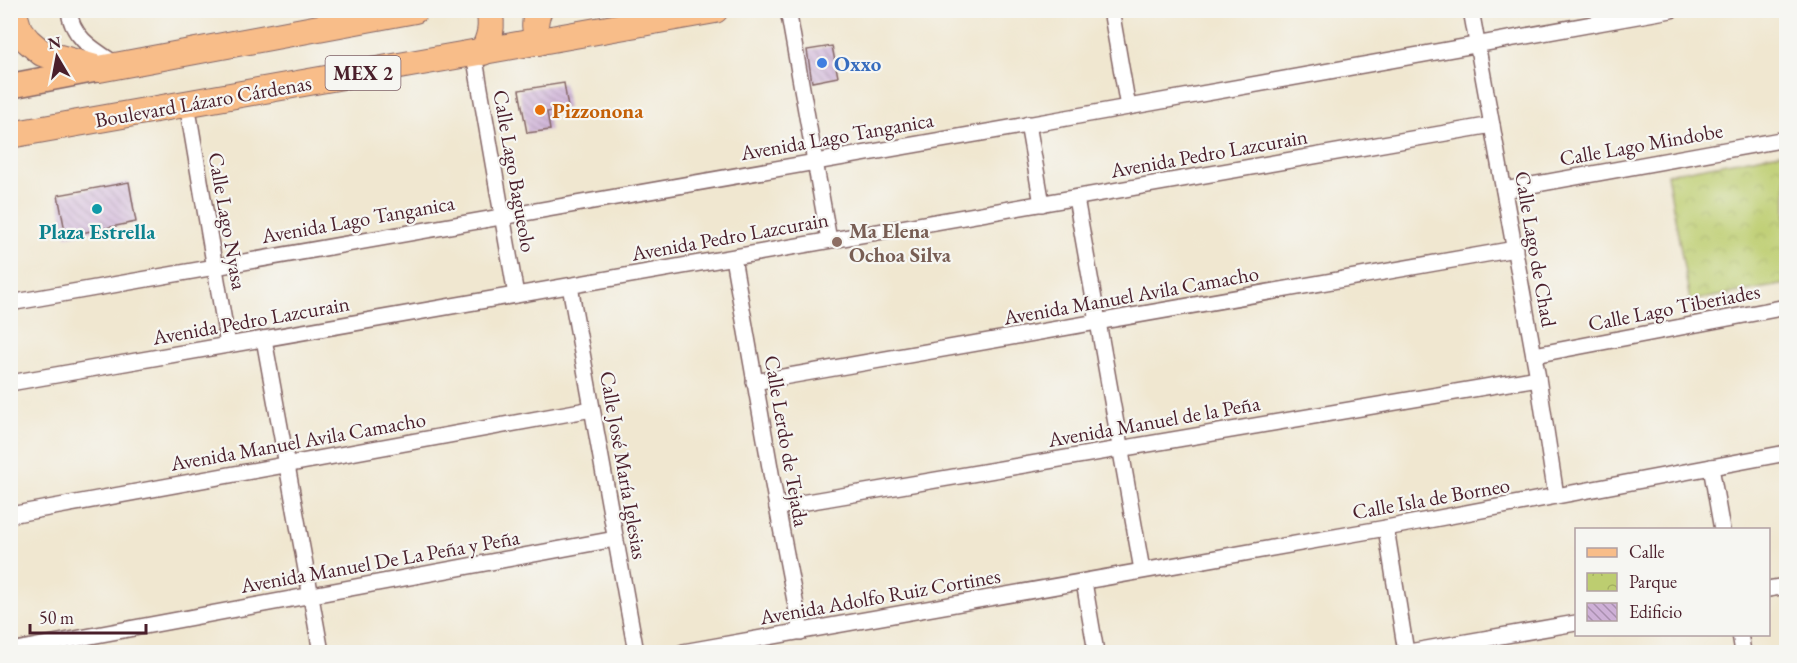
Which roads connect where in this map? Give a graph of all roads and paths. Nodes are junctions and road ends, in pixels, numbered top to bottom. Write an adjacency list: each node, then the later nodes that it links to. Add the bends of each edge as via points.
1 (13, 10): 14 (highway, via 19,30 42,53)
2 (69, 10): 14 (street, via 74,29)
3 (415, 10): 14 (highway, MEX 2)
4 (489, 10): 13 (highway, via 490,38)
5 (539, 10): 11 (highway, via 534,28)
6 (715, 10): 11 (highway, Boulevard Lázaro Cárdenas / MEX 2)
7 (788, 10): 22 (street)
8 (1111, 10): 17 (street)
9 (1471, 10): 12 (street, Calle Lago de Chad)
10 (1671, 10): 12 (street, Avenida Lago Tanganica)
11 (539, 42): 13 (highway, Boulevard Lázaro Cárdenas / MEX 2)
12 (1478, 46): 17 (street, Avenida Lago Tanganica); 19 (street, Calle Lago de Chad)
13 (478, 53): 16 (highway, Boulevard Lázaro Cárdenas / MEX 2); 26 (street, Calle Lago Bagueolo)
14 (109, 68): 15 (main road, MEX 2)
15 (10, 86)
16 (187, 104): 20 (highway, Boulevard Lázaro Cárdenas / MEX 2); 30 (street, Calle Lago Nyasa)
17 (1128, 106): 18 (street, Avenida Lago Tanganica)
18 (1028, 124): 22 (street, Avenida Lago Tanganica); 25 (street)
19 (1492, 125): 23 (street, Calle Lago de Chad); 24 (street, Avenida Pedro Lazcurain)
20 (10, 135)
21 (1786, 139): 23 (street, Calle Lago Mindobe)
22 (814, 162): 26 (street, Avenida Lago Tanganica); 27 (street)
23 (1504, 190): 28 (street, Calle Lago de Chad)
24 (1076, 198): 25 (street, Avenida Pedro Lazcurain); 35 (street)
25 (1042, 204): 27 (street, Avenida Pedro Lazcurain)
26 (501, 215): 30 (street, Avenida Lago Tanganica); 32 (street, Calle Lago Bagueolo)
27 (829, 240): 29 (street, Avenida Pedro Lazcurain)
28 (1515, 249): 35 (street, Avenida Manuel Avila Camacho); 38 (street, Calle Lago de Chad)
29 (733, 258): 31 (street, Avenida Pedro Lazcurain); 40 (street, Calle Lerdo de Tejada)
30 (214, 266): 33 (street, Avenida Lago Tanganica); 37 (street, Calle Lago Nyasa)
31 (570, 286): 32 (street, Avenida Pedro Lazcurain); 42 (street, Calle José María Iglesias)
32 (516, 295): 36 (street, Avenida Pedro Lazcurain)
33 (10, 303)
34 (1786, 307): 38 (street, Calle Lago Tiberiades)
35 (1100, 322): 40 (street, Avenida Manuel Avila Camacho); 43 (street)
36 (264, 339): 37 (street, Avenida Pedro Lazcurain); 45 (street)
37 (228, 345): 41 (street, Avenida Pedro Lazcurain)
38 (1534, 355): 39 (street, Calle Lago de Chad)
39 (1538, 378): 43 (street, Avenida Manuel de la Peña); 47 (street, Calle Lago de Chad)
40 (754, 382): 48 (street, Calle Lerdo de Tejada)
41 (10, 383)
42 (592, 409): 45 (street, Avenida Manuel Avila Camacho); 52 (street, Calle José María Iglesias)
43 (1119, 448): 48 (street, Avenida Manuel de la Peña); 53 (street)
44 (1786, 453): 46 (street, Calle Isla de Borneo)
45 (286, 464): 49 (street, Avenida Manuel Avila Camacho); 57 (street)
46 (1710, 467): 47 (street, Calle Isla de Borneo); 51 (street)
47 (1556, 496): 50 (street, Calle Isla de Borneo)
48 (777, 507): 59 (street, Calle Lerdo de Tejada)
49 (10, 515)
50 (1386, 528): 53 (street, Calle Isla de Borneo); 66 (street)
51 (1722, 528)
52 (615, 539): 57 (street, Avenida Manuel De La Peña y Peña); 63 (street, Calle José María Iglesias)
53 (1142, 570): 54 (street, Calle Isla de Borneo)
54 (1084, 582): 59 (street, Avenida Adolfo Ruiz Cortines); 65 (street)
55 (1786, 586): 56 (street)
56 (1770, 589)
57 (310, 595): 61 (street, Avenida Manuel De La Peña y Peña); 62 (street)
58 (1575, 623): 66 (street)
59 (801, 632): 64 (street, Avenida Adolfo Ruiz Cortines)
60 (1740, 636): 67 (street)
61 (10, 651)
62 (321, 652)
63 (636, 652)
64 (683, 652)
65 (1096, 652)
66 (1408, 652)
67 (1743, 652)

